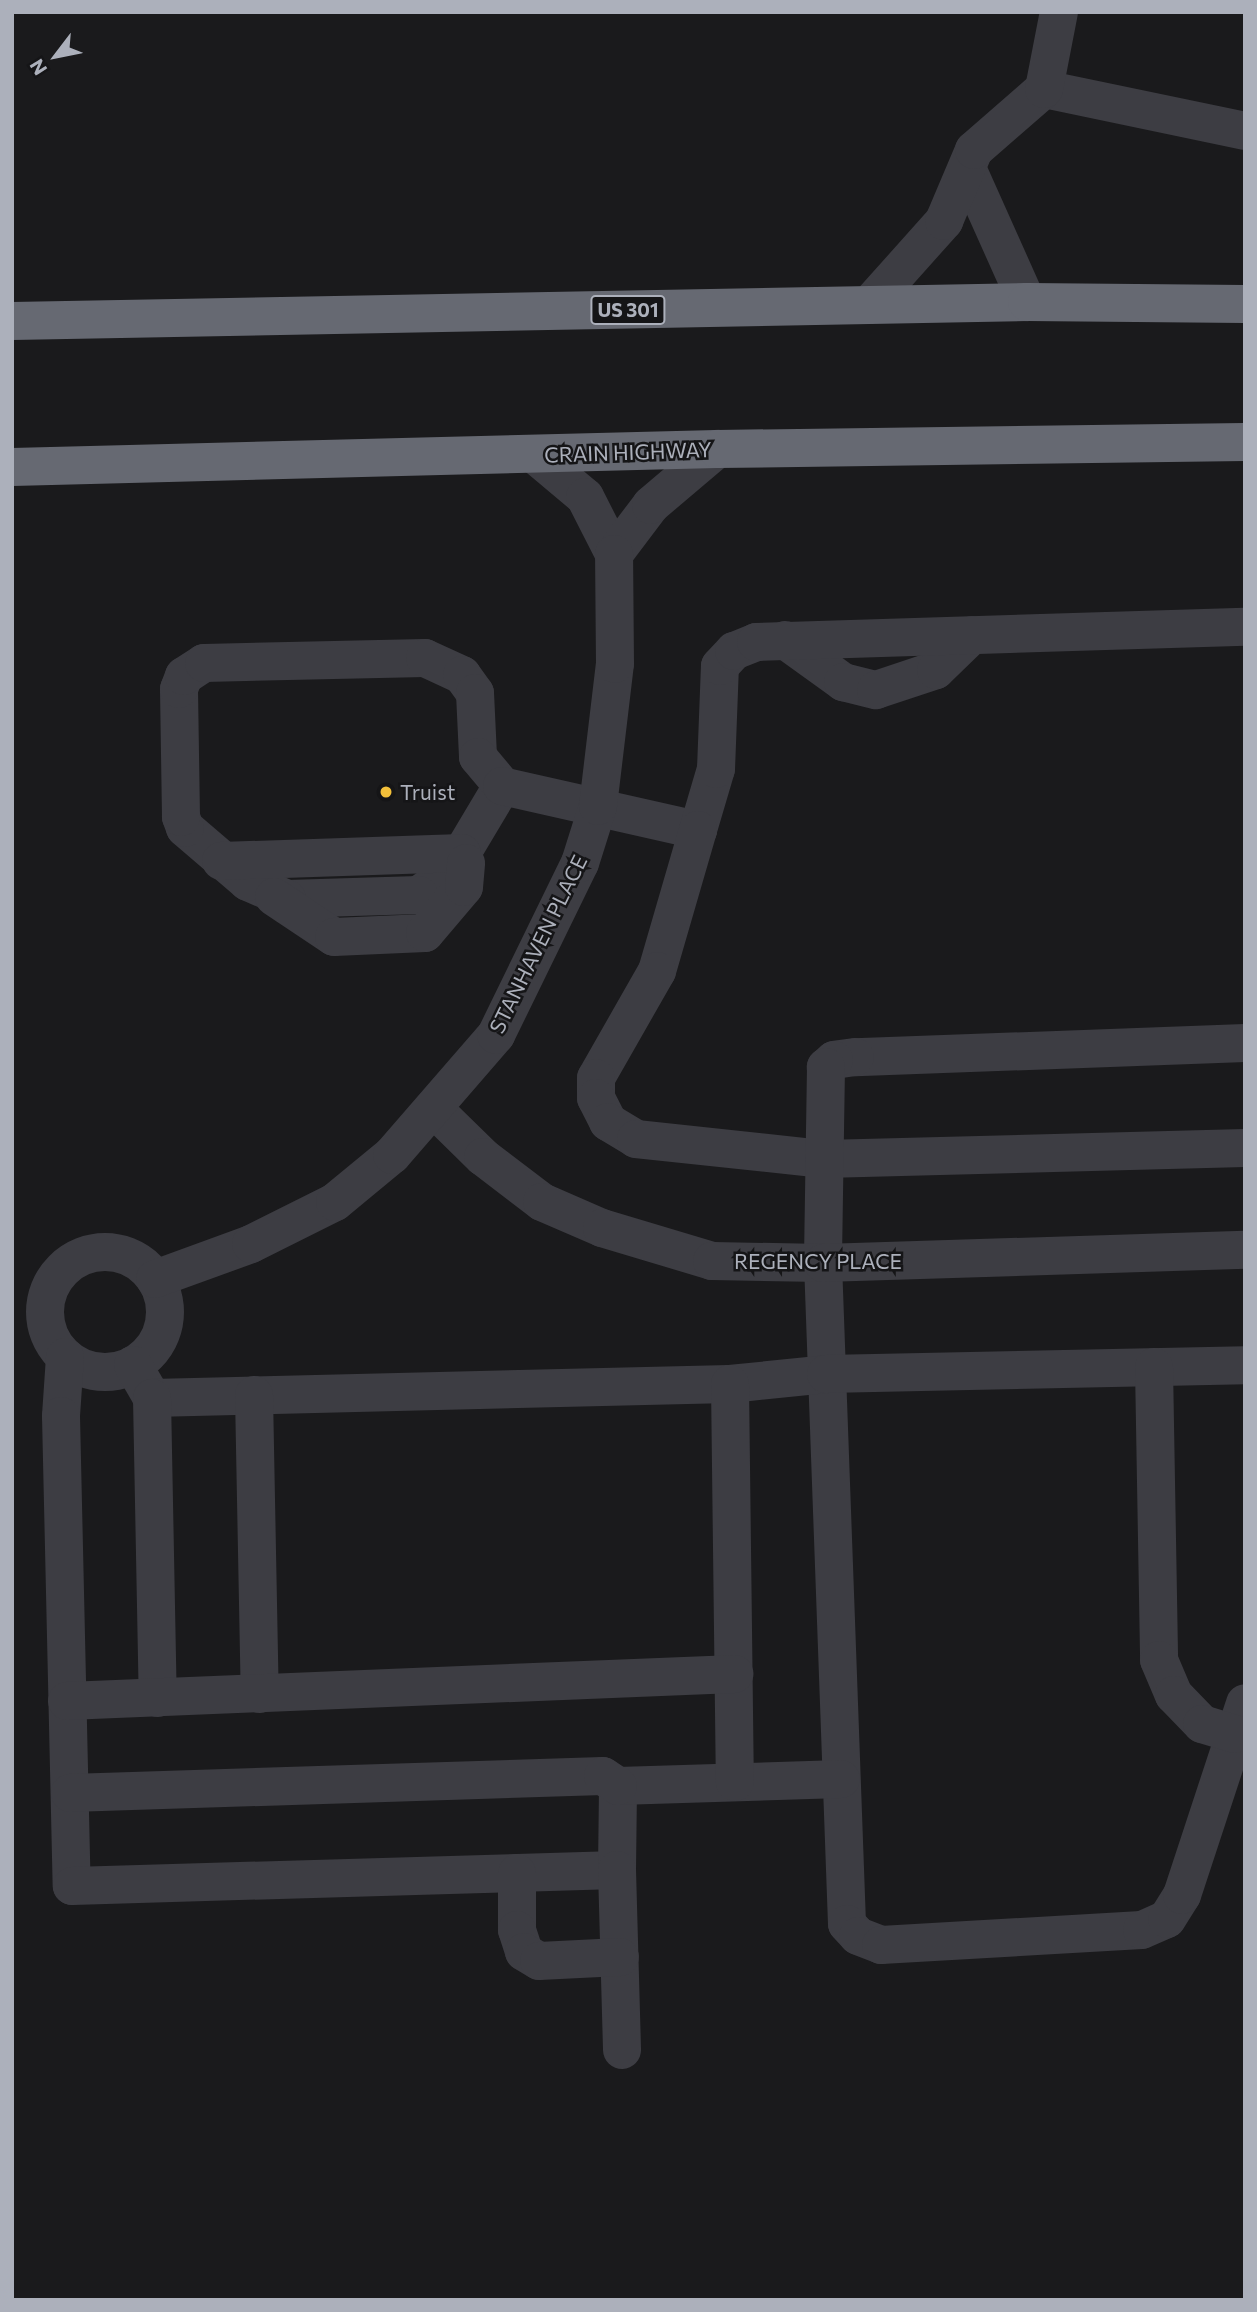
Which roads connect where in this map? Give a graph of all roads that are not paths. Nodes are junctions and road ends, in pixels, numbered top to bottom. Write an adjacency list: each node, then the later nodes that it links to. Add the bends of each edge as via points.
1 (1059, 12): 2 (street)
2 (1044, 89): 3 (street); 4 (street, via 974,150)
3 (1245, 131)
4 (967, 168): 5 (street); 7 (street, via 943,221)
5 (1027, 303): 6 (highway, US 301); 7 (highway, US 301)
6 (1245, 304)
7 (869, 305): 8 (highway, US 301)
8 (12, 321)
9 (1245, 442): 10 (highway, CRAIN HIGHWAY)
10 (717, 449): 11 (highway, CRAIN HIGHWAY); 13 (street, via 651,505)
11 (535, 455): 12 (highway, CRAIN HIGHWAY); 13 (street, STANHAVEN PLACE, via 585,497)
12 (12, 467)
13 (614, 554): 18 (street, STANHAVEN PLACE, via 615,664)
14 (1245, 627): 15 (street)
15 (972, 635): 16 (street); 16 (street, via 936,670 876,690 843,682)
16 (785, 640): 19 (street, via 756,642 734,651 720,666 716,769)
17 (502, 786): 18 (street); 20 (street); 21 (street, via 478,757 475,693 462,675 443,663 425,658 204,663 184,676 179,689 181,817 193,839)
18 (598, 806): 19 (street); 23 (street, STANHAVEN PLACE, via 580,863 496,1035)
19 (698, 830): 25 (street, via 657,971 597,1078 596,1098 608,1122 636,1139)
20 (459, 855): 21 (street); 21 (street, via 419,895 287,898)
21 (245, 878)
22 (1245, 1043): 25 (street, via 834,1060 825,1067)
23 (435, 1110): 27 (street, REGENCY PLACE, via 483,1157 542,1202 602,1228 712,1261); 28 (street, STANHAVEN PLACE, via 392,1155 335,1202 251,1244)
24 (1245, 1148): 25 (street)
25 (824, 1160): 27 (street)
26 (1245, 1250): 27 (street, REGENCY PLACE)
27 (823, 1264): 33 (street)
28 (155, 1279): 29 (street, via 123,1254 103,1251 65,1266 45,1301 49,1332); 30 (street, via 163,1297 164,1317 154,1344)
29 (65, 1357): 30 (street, via 99,1371); 40 (street, via 61,1416)
30 (133, 1364): 36 (street)
31 (1245, 1365): 32 (street)
32 (1154, 1367): 33 (street); 41 (street, via 1159,1660 1174,1695 1202,1724)
33 (826, 1374): 34 (street); 42 (street)
34 (730, 1384): 35 (street); 37 (street)
35 (254, 1395): 36 (street); 38 (street)
36 (152, 1398): 39 (street)
37 (734, 1674): 38 (street); 43 (street)
38 (260, 1694): 39 (street)
39 (158, 1698): 40 (street)
40 (68, 1701): 45 (street)
41 (1239, 1719): 42 (street, via 1182,1895 1167,1919 1142,1930 881,1945 858,1936 847,1924)
42 (841, 1779): 43 (street)
43 (735, 1782): 44 (street)
44 (618, 1786): 45 (street, via 603,1776); 46 (street)
45 (70, 1793): 47 (street, via 72,1886)
46 (617, 1870): 47 (street); 48 (street)
47 (517, 1873): 48 (street, via 517,1930 524,1952 539,1961)
48 (620, 1957): 49 (street)
49 (622, 2050)

